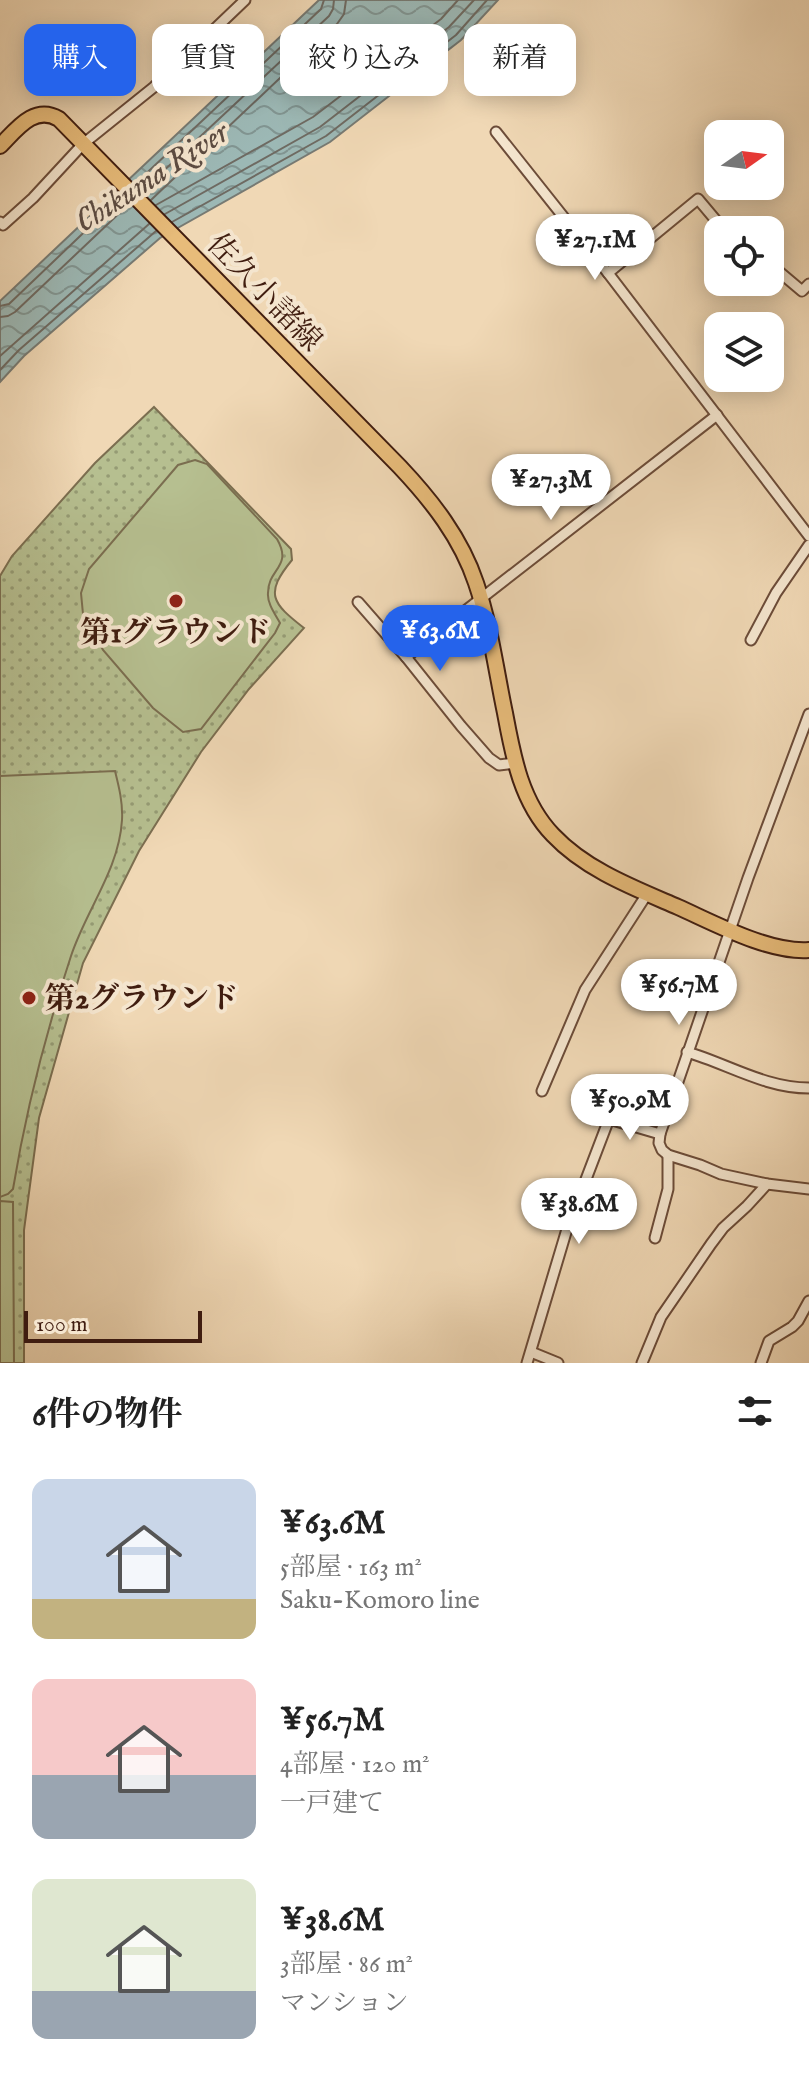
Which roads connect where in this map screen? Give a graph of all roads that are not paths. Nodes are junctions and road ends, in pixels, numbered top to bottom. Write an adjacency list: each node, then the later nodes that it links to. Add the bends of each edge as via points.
1 (245, 0): 4 (street)
2 (496, 132): 7 (street)
3 (0, 146): 4 (main road, 佐久小諸線, via 26,120 46,114 59,119)
4 (88, 148): 6 (street, via 3,225); 13 (main road, 佐久小諸線, via 428,498 465,556)
5 (712, 216): 7 (street, via 698,199)
6 (0, 222)
7 (608, 273): 10 (street)
8 (784, 276): 9 (street, via 802,291)
9 (809, 284)
10 (717, 415): 11 (street); 13 (street)
11 (809, 536)
12 (809, 545): 15 (street)
13 (480, 598): 16 (street); 18 (main road, 佐久小諸線)
14 (358, 602): 16 (street)
15 (751, 640)
16 (406, 657): 18 (street, via 489,758 499,765)
17 (809, 714): 20 (street)
18 (515, 763): 19 (main road, 佐久小諸線, via 530,803 553,835 593,866)
19 (647, 894): 20 (main road, 佐久小諸線); 24 (street, via 585,990)
20 (730, 930): 21 (main road, 佐久小諸線, via 779,947); 22 (street)
21 (809, 950)
22 (687, 1052): 23 (street, via 743,1075); 25 (street)
23 (809, 1088)
24 (542, 1091)
25 (660, 1134): 26 (street, via 659,1143); 31 (street, via 609,1119 567,1229)
26 (668, 1155): 27 (street); 29 (street, via 668,1189)
27 (767, 1184): 28 (street); 34 (street, via 711,1244 661,1317)
28 (809, 1189)
29 (655, 1238)
30 (809, 1301): 35 (street, via 798,1321 769,1341)
31 (531, 1352): 32 (street); 33 (street)
32 (527, 1363)
33 (558, 1363)
34 (642, 1363)
35 (761, 1363)

